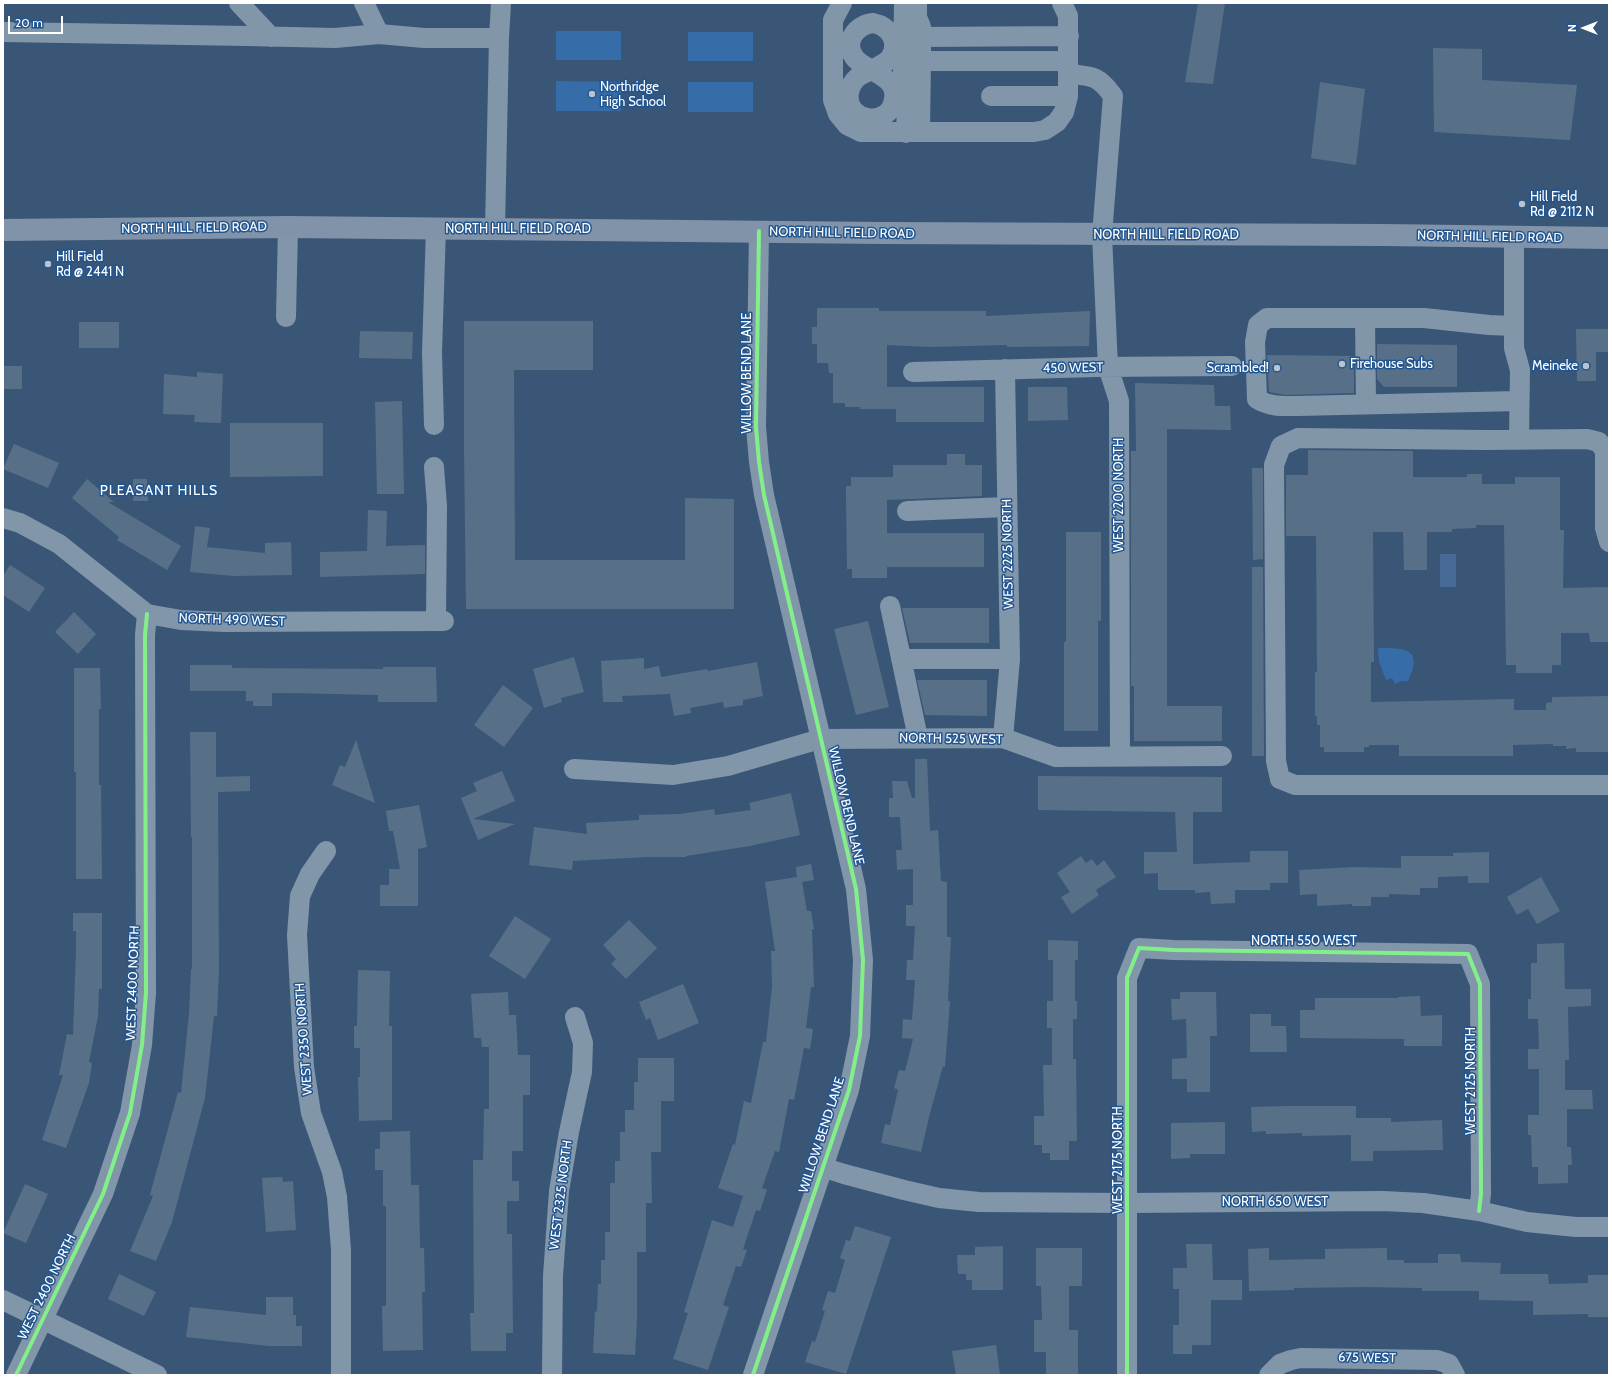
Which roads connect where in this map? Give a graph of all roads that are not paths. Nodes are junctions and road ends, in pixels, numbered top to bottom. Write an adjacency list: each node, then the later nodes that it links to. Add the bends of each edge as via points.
1 (239, 3): 11 (street)
2 (364, 3): 9 (street)
3 (501, 3): 13 (street)
4 (842, 3): 20 (street, via 833,20 833,100 838,114 847,125 861,132)
5 (904, 3): 15 (street)
6 (917, 3): 12 (street)
7 (1062, 3): 10 (street, via 1068,16)
8 (3, 32): 11 (street)
9 (378, 34): 11 (street, via 335,38); 13 (street, via 424,38)
10 (1069, 36): 12 (street); 16 (street)
11 (272, 37)
12 (921, 37): 14 (street); 15 (street)
13 (499, 38): 23 (street)
14 (922, 61): 16 (street, WEST 2200 NORTH); 20 (street)
15 (903, 62): 17 (street); 20 (street, via 903,92)
16 (1068, 68): 19 (street); 26 (street, WEST 2200 NORTH, via 1104,83 1113,96)
17 (872, 70)
18 (991, 96): 19 (street)
19 (1068, 96): 20 (street, via 1064,112 1057,122 1045,130)
20 (913, 132)
21 (288, 227): 22 (main road, NORTH HILL FIELD ROAD); 24 (main road, NORTH HILL FIELD ROAD); 29 (street)
22 (436, 228): 23 (main road, NORTH HILL FIELD ROAD); 38 (street, via 432,352)
23 (495, 229): 25 (main road, NORTH HILL FIELD ROAD)
24 (3, 230)
25 (759, 232): 26 (main road, NORTH HILL FIELD ROAD); 51 (street, WILLOW BEND LANE, via 756,427 759,462 764,495)
26 (1102, 235): 27 (main road, NORTH HILL FIELD ROAD); 33 (street, WEST 2200 NORTH)
27 (1514, 238): 28 (main road, NORTH HILL FIELD ROAD); 31 (street)
28 (1609, 238)
29 (286, 317)
30 (1365, 318): 31 (street, via 1424,318); 37 (street); 37 (street, via 1267,318 1258,325 1255,342 1257,398 1265,404)
31 (1514, 326): 36 (street, via 1514,348 1520,370)
32 (1232, 366): 33 (street, 450 WEST)
33 (1108, 367): 34 (street, 450 WEST); 52 (street, WEST 2200 NORTH, via 1119,401)
34 (1005, 370): 35 (street, 450 WEST); 41 (street, WEST 2225 NORTH)
35 (913, 372)
36 (1519, 401): 37 (street); 39 (street)
37 (1366, 404)
38 (434, 425)
39 (1519, 440): 44 (street, via 1587,439 1599,442 1605,451 1605,528); 55 (street, via 1298,438 1281,446 1274,464 1276,761 1280,779 1295,785)
40 (434, 467): 46 (street, NORTH 490 WEST, via 440,620 224,622 181,620)
41 (1007, 507): 42 (street); 48 (street, WEST 2225 NORTH)
42 (906, 511)
43 (3, 518): 46 (street, NORTH 490 WEST, via 20,523 60,544)
44 (1609, 542)
45 (890, 606): 47 (street)
46 (147, 614): 65 (street, WEST 2400 NORTH, via 146,992 142,1045 130,1113 103,1194)
47 (901, 659): 48 (street); 49 (street)
48 (1010, 659): 50 (street, WEST 2225 NORTH)
49 (918, 738): 50 (street, NORTH 525 WEST); 51 (street, NORTH 525 WEST)
50 (1003, 738): 52 (street, NORTH 525 WEST, via 1056,757)
51 (820, 739): 54 (street, NORTH 525 WEST, via 728,766 673,775); 60 (street, WILLOW BEND LANE, via 856,889 863,960 860,1036 854,1067 849,1090)
52 (1120, 756): 53 (street, NORTH 525 WEST)
53 (1222, 756)
54 (574, 769)
55 (1609, 785)
56 (326, 851): 69 (street, WEST 2350 NORTH, via 310,874 300,896 297,935 304,1067 310,1113 332,1172 337,1197 341,1250)
57 (1139, 948): 58 (street, NORTH 550 WEST); 61 (street, WEST 2175 NORTH, via 1127,978)
58 (1468, 954): 62 (street, WEST 2125 NORTH, via 1480,984 1482,1194)
59 (575, 1017): 70 (street, WEST 2325 NORTH, via 583,1043 582,1072 559,1191 553,1276)
60 (822, 1167): 61 (street, NORTH 650 WEST, via 939,1198 978,1202); 71 (street, WILLOW BEND LANE)
61 (1128, 1203): 62 (street, NORTH 650 WEST, via 1383,1201 1423,1203); 72 (street, WEST 2175 NORTH)
62 (1479, 1211): 63 (street, NORTH 650 WEST, via 1527,1222 1576,1227)
63 (1609, 1227)
64 (3, 1300): 65 (street)
65 (42, 1320): 67 (street, WEST 2400 NORTH); 68 (street)
66 (1272, 1372): 73 (street, 675 WEST, via 1292,1360 1301,1358 1429,1359 1449,1364)
67 (16, 1375)
68 (158, 1375)
69 (341, 1375)
70 (552, 1375)
71 (753, 1375)
72 (1127, 1375)
73 (1455, 1375)

